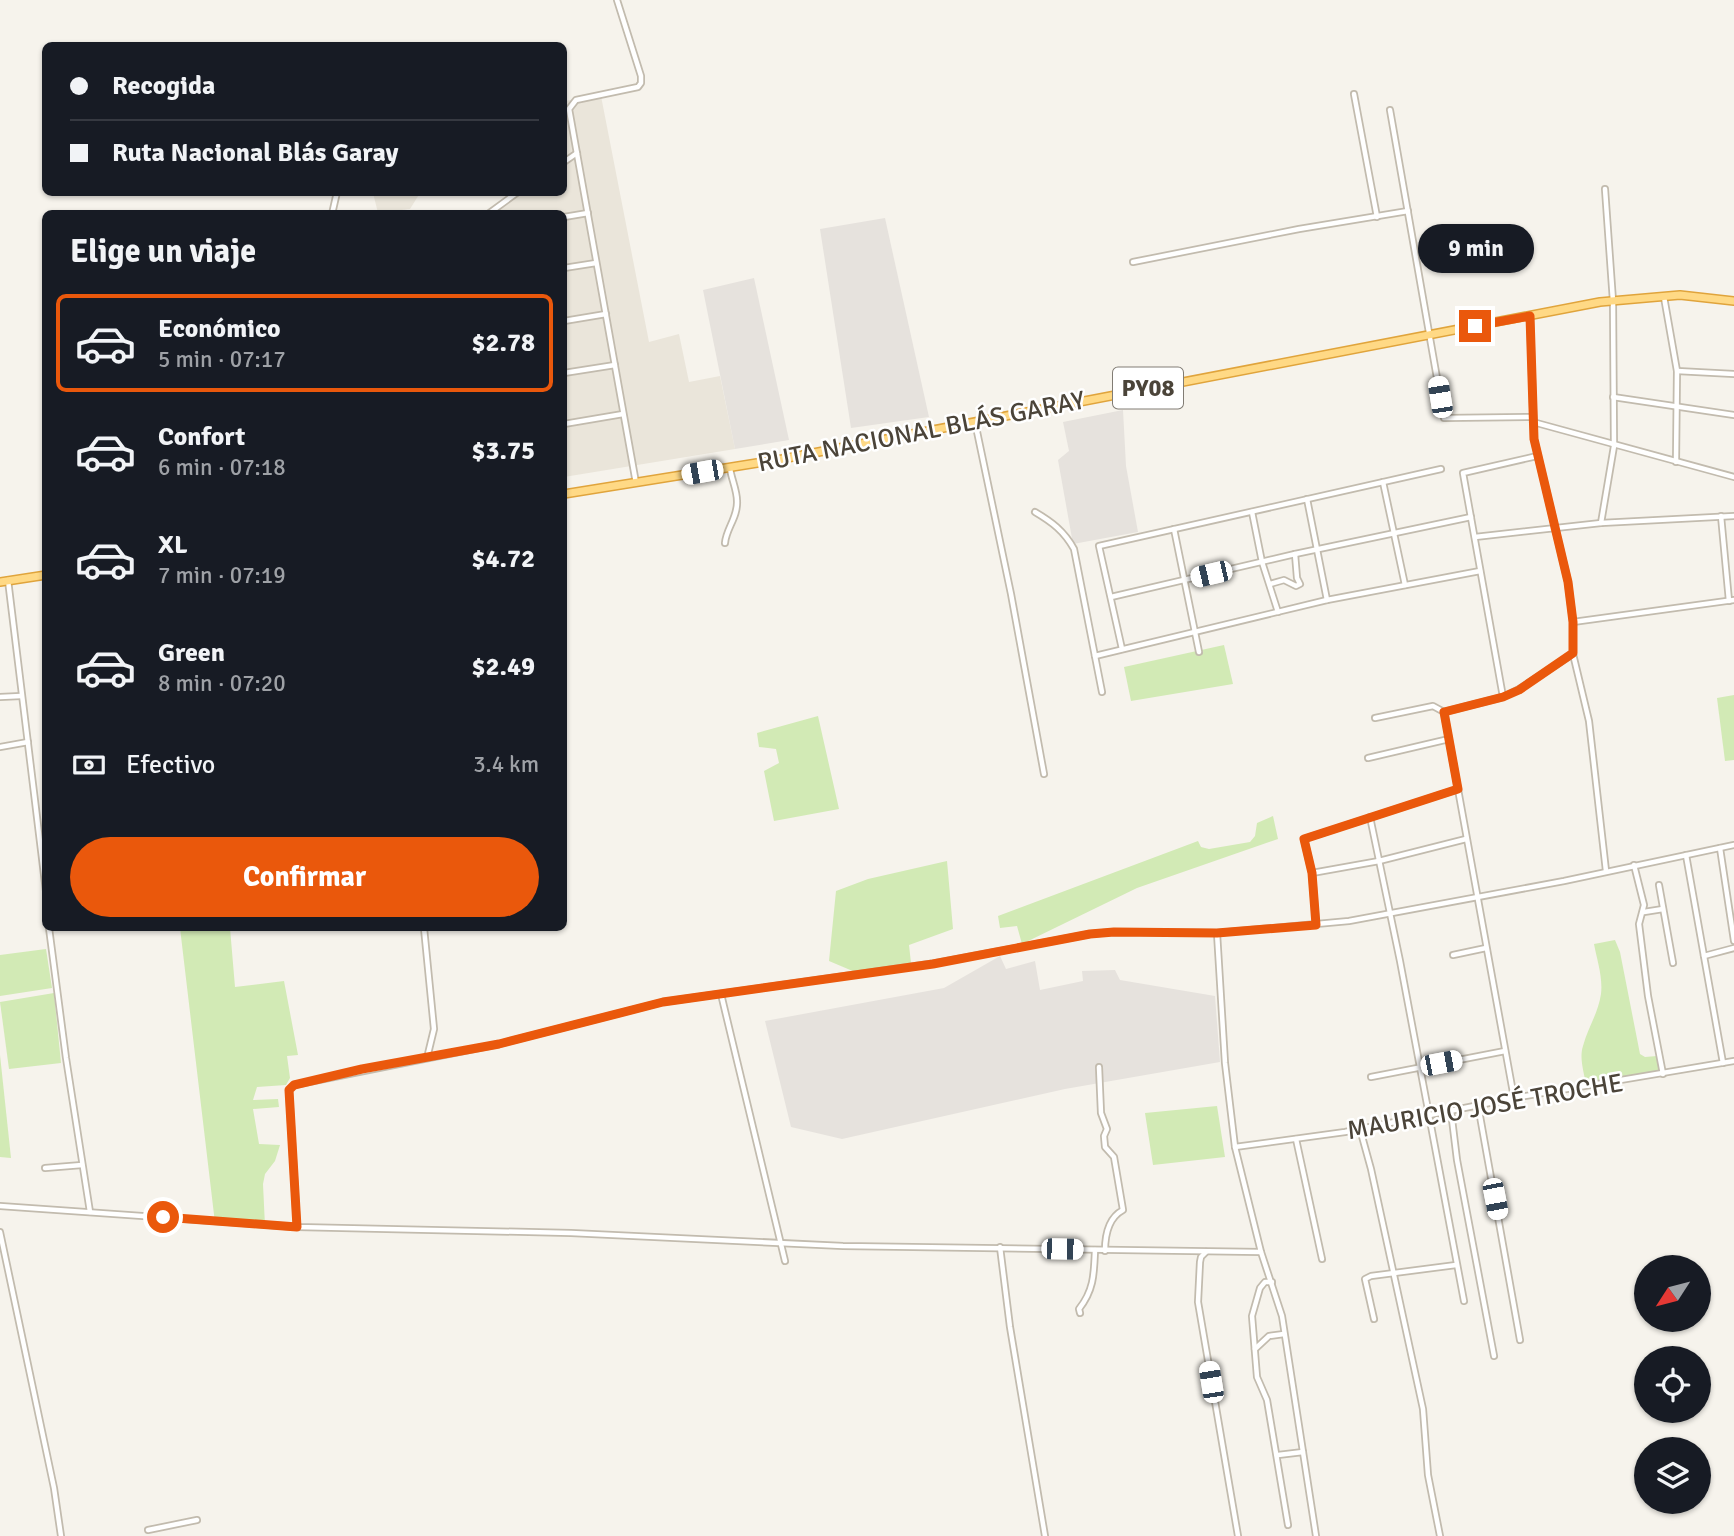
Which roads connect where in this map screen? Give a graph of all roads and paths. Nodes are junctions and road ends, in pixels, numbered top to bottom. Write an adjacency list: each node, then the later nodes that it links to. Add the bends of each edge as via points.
1 (617, 0): 4 (street, via 641,83 571,103)
2 (1354, 94): 12 (street)
3 (1390, 110): 9 (street)
4 (577, 153): 5 (street); 10 (street)
5 (567, 160)
6 (1605, 189): 17 (street)
7 (513, 196): 8 (street)
8 (493, 210)
9 (1408, 211): 12 (street); 22 (street)
10 (587, 213): 11 (street); 14 (street)
11 (567, 216)
12 (1377, 217): 13 (street)
13 (1133, 262)
14 (596, 263): 15 (street); 19 (street)
15 (567, 268)
16 (1664, 296): 17 (highway, RUTA NACIONAL BLÁS GARAY / PY08); 18 (highway, RUTA NACIONAL BLÁS GARAY / PY08); 24 (street)
17 (1613, 301): 20 (highway, RUTA NACIONAL BLÁS GARAY / PY08); 27 (street)
18 (1734, 301)
19 (606, 314): 21 (street); 23 (street)
20 (1530, 316): 22 (highway, RUTA NACIONAL BLÁS GARAY / PY08); 31 (street)
21 (567, 320)
22 (1430, 334): 31 (street, via 1444,418); 32 (highway, RUTA NACIONAL BLÁS GARAY / PY08)
23 (615, 365): 25 (street); 29 (street)
24 (1676, 371): 26 (street); 28 (street)
25 (567, 373)
26 (1734, 374)
27 (1613, 397): 28 (street); 34 (street)
28 (1676, 408): 30 (street); 36 (street)
29 (624, 414): 33 (street); 41 (street)
30 (1734, 415)
31 (1532, 420): 34 (street); 35 (street)
32 (975, 422): 37 (highway, RUTA NACIONAL BLÁS GARAY / PY08); 84 (street)
33 (567, 424)
34 (1614, 446): 36 (street); 49 (street)
35 (1537, 456): 48 (street, via 1463,473); 50 (street)
36 (1676, 462): 39 (street)
37 (730, 467): 41 (highway, RUTA NACIONAL BLÁS GARAY / PY08); 54 (street, via 737,501)
38 (1441, 469): 40 (street)
39 (1734, 477)
40 (1383, 482): 43 (street); 52 (street)
41 (636, 483): 42 (highway, RUTA NACIONAL BLÁS GARAY / PY08)
42 (567, 494)
43 (1307, 499): 45 (street); 55 (street)
44 (1035, 512): 73 (street, via 1055,524 1074,549)
45 (1252, 512): 51 (street); 57 (street)
46 (1721, 516): 47 (street); 49 (street); 66 (street)
47 (1734, 516)
48 (1471, 517): 52 (street); 53 (street)
49 (1601, 523): 50 (street)
50 (1556, 528): 53 (street); 68 (street)
51 (1174, 529): 60 (street); 64 (street, via 1099,546)
52 (1394, 534): 55 (street); 63 (street)
53 (1475, 537): 58 (street)
54 (724, 543)
55 (1318, 550): 56 (street); 65 (street)
56 (1295, 554): 57 (street); 62 (street, via 1300,584 1284,580)
57 (1262, 562): 60 (street); 62 (street)
58 (1480, 571): 63 (street); 77 (street)
59 (42, 576): 61 (highway)
60 (1185, 580): 64 (street); 69 (street)
61 (4, 581): 75 (street)
62 (1270, 584): 67 (street)
63 (1405, 586): 65 (street)
64 (1111, 597): 70 (street)
65 (1327, 600): 67 (street)
66 (1731, 601): 68 (street)
67 (1278, 612): 69 (street)
68 (1573, 622): 72 (street)
69 (1195, 633): 70 (street); 71 (street)
70 (1122, 649): 73 (street)
71 (1199, 652)
72 (1573, 653): 77 (street); 94 (street, via 1589,721)
73 (1096, 656): 74 (street)
74 (1102, 692)
75 (21, 696): 76 (street); 81 (street)
76 (0, 697)
77 (1503, 697): 78 (street)
78 (1444, 712): 79 (street, via 1433,706); 80 (street)
79 (1376, 718)
80 (1449, 739): 83 (street); 85 (street)
81 (28, 742): 82 (street); 91 (street)
82 (0, 747)
83 (1368, 758)
84 (1044, 774)
85 (1458, 789): 86 (street); 87 (street)
86 (1370, 817): 92 (street); 95 (street, via 1304,839)
87 (1466, 839): 92 (street); 97 (street)
88 (1734, 845): 89 (street)
89 (1720, 848): 90 (street); 105 (street)
90 (1686, 855): 93 (street); 109 (street)
91 (42, 858)
92 (1379, 861): 95 (street); 100 (street)
93 (1634, 865): 94 (street); 99 (street)
94 (1606, 871): 97 (street)
95 (1312, 873): 101 (street)
96 (1659, 885): 98 (street)
97 (1476, 897): 100 (street); 106 (street)
98 (1663, 909): 99 (street); 110 (street)
99 (1644, 912): 118 (street, via 1639,925)
100 (1391, 915): 101 (street); 117 (street)
101 (1316, 925): 104 (street)
102 (49, 931): 127 (street)
103 (424, 931): 113 (street, via 433,1029)
104 (1217, 933): 111 (street, via 1090,934 933,964); 126 (street)
105 (1734, 941)
106 (1486, 948): 108 (street); 112 (street)
107 (1734, 948): 109 (street)
108 (1453, 955)
109 (1704, 956): 115 (street)
110 (1674, 963)
111 (721, 994): 113 (street, via 663,1002); 133 (street)
112 (1505, 1051): 117 (street); 120 (street)
113 (427, 1058): 131 (street, via 290,1087)
114 (1734, 1061): 115 (street, MAURICIO JOSÉ TROCHE)
115 (1723, 1063): 118 (street, MAURICIO JOSÉ TROCHE)
116 (1099, 1067): 136 (street, via 1105,1147 1117,1167 1123,1210 1111,1221)
117 (1420, 1067): 119 (street); 123 (street)
118 (1663, 1074): 120 (street, MAURICIO JOSÉ TROCHE)
119 (1371, 1077)
120 (1514, 1098): 121 (street, MAURICIO JOSÉ TROCHE)
121 (1478, 1105): 122 (street, MAURICIO JOSÉ TROCHE); 148 (street)
122 (1451, 1111): 123 (street, MAURICIO JOSÉ TROCHE); 150 (street)
123 (1429, 1115): 124 (street, MAURICIO JOSÉ TROCHE); 141 (street)
124 (1360, 1129): 125 (street, MAURICIO JOSÉ TROCHE); 142 (street)
125 (1296, 1139): 126 (street, MAURICIO JOSÉ TROCHE); 139 (street)
126 (1235, 1147): 138 (street)
127 (82, 1165): 128 (street); 130 (street)
128 (45, 1168)
129 (0, 1206): 130 (street)
130 (90, 1212): 131 (street)
131 (297, 1227): 133 (street)
132 (0, 1232): 156 (street)
133 (781, 1242): 134 (street); 140 (street)
134 (1000, 1247): 135 (street); 157 (street)
135 (1094, 1251): 136 (street); 145 (street, via 1094,1279)
136 (1105, 1251): 137 (street)
137 (1206, 1252): 138 (street); 158 (street, via 1201,1257 1198,1302)
138 (1261, 1252): 143 (street)
139 (1322, 1259)
140 (785, 1261)
141 (1456, 1265): 142 (street); 144 (street)
142 (1393, 1273): 146 (street, via 1366,1279); 160 (street, via 1423,1409 1428,1475)
143 (1272, 1282): 147 (street); 149 (street, via 1260,1287 1252,1316)
144 (1464, 1301)
145 (1080, 1313)
146 (1374, 1319)
147 (1284, 1334): 149 (street, via 1269,1336); 151 (street)
148 (1520, 1340)
149 (1255, 1349): 152 (street, via 1257,1377 1267,1400)
150 (1494, 1356)
151 (1303, 1452): 152 (street); 159 (street)
152 (1278, 1455): 154 (street)
153 (198, 1520): 155 (street)
154 (1288, 1525)
155 (148, 1530)
156 (61, 1536)
157 (1045, 1536)
158 (1238, 1536)
159 (1316, 1536)
160 (1440, 1536)

